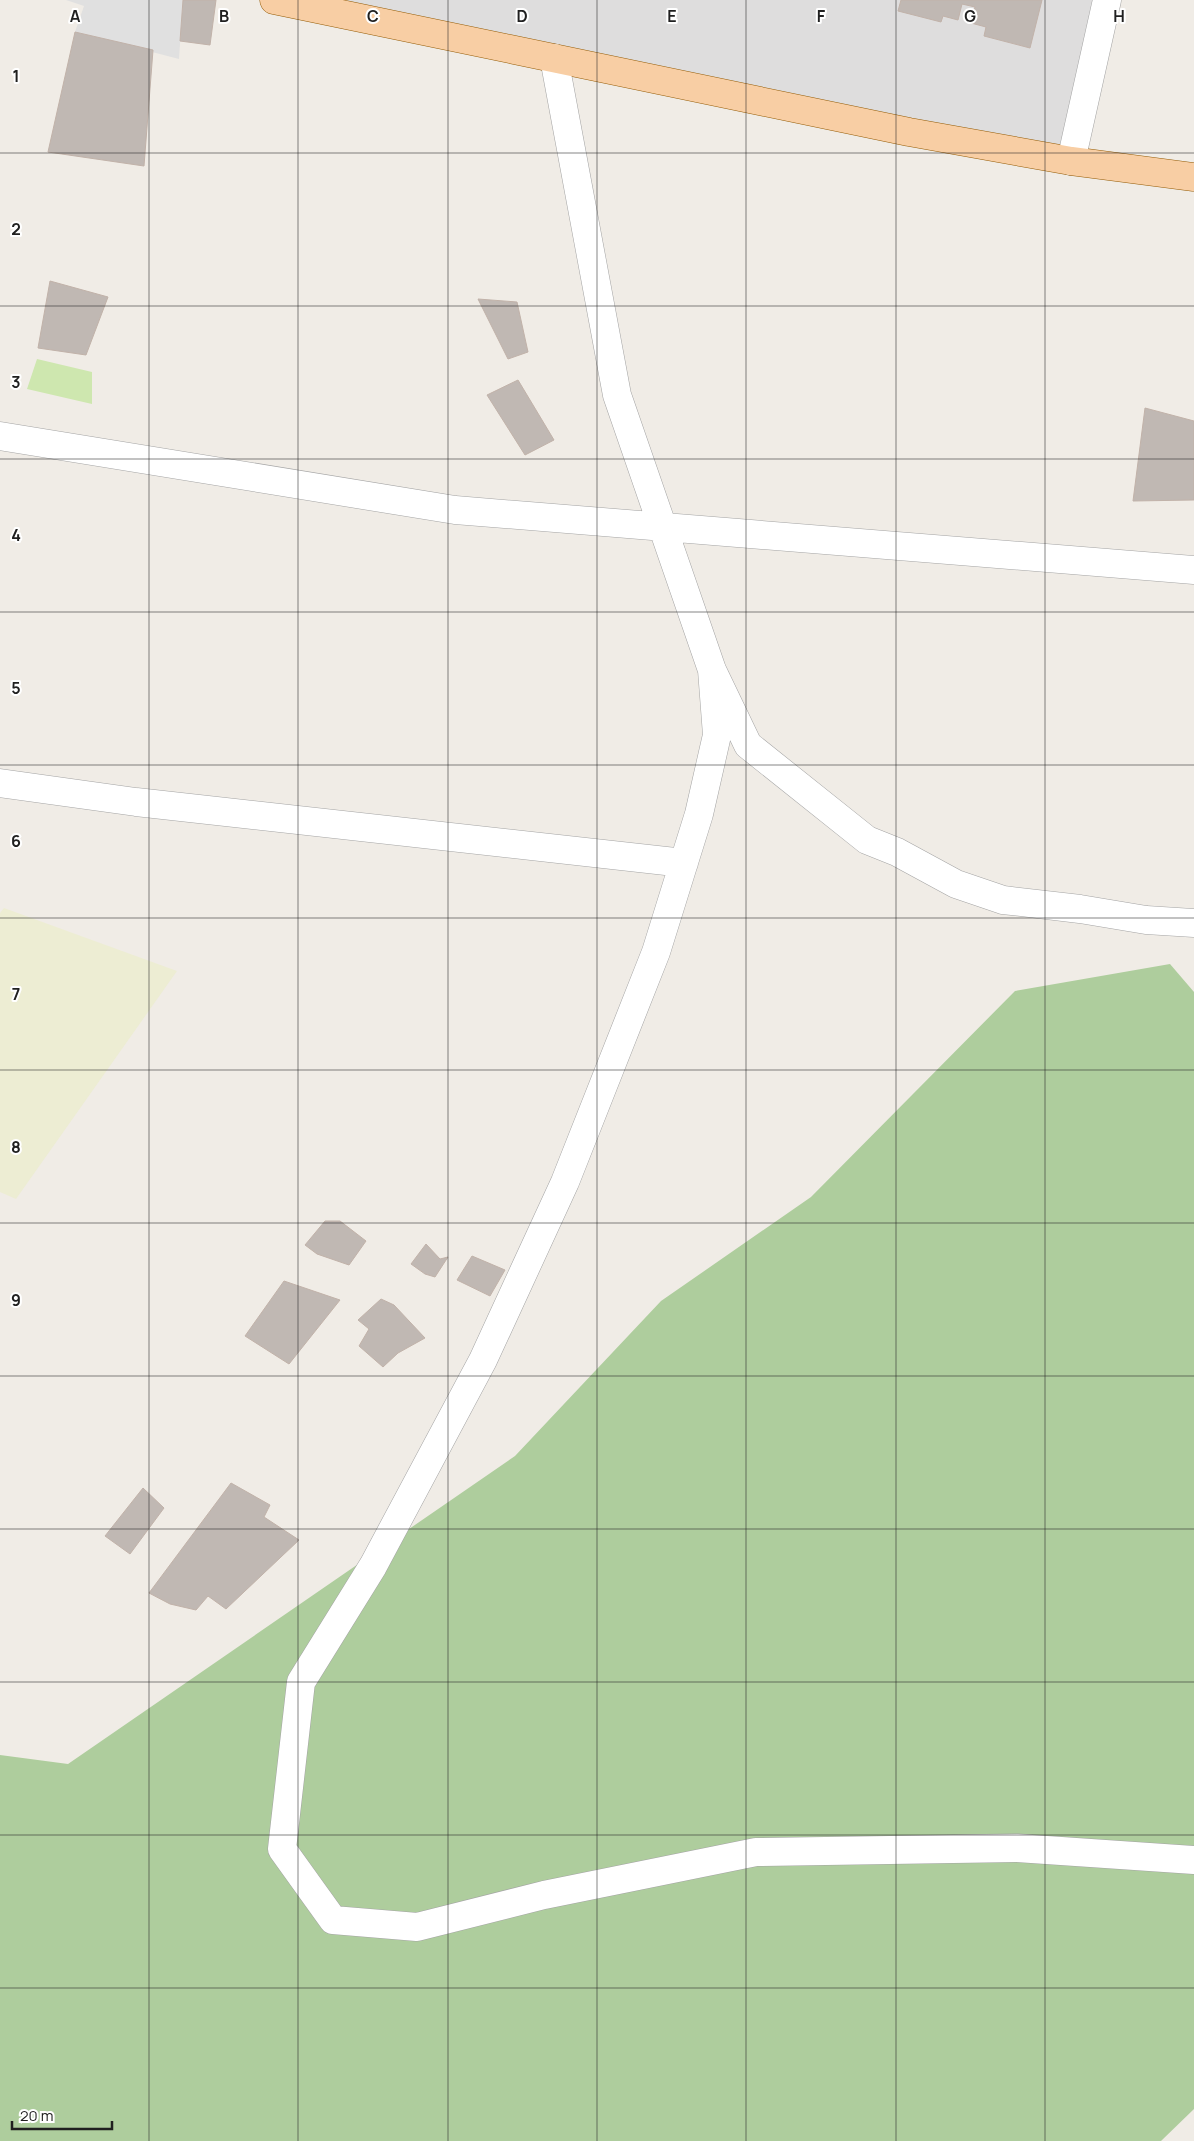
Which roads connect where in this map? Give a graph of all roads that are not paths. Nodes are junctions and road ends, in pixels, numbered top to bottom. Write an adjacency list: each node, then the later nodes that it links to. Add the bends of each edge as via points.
1 (274, 0): 3 (main road)
2 (1107, 0): 4 (street)
3 (554, 58): 4 (main road, via 909,132); 7 (street, via 617,394)
4 (1071, 161): 5 (main road)
5 (1194, 177)
6 (0, 436): 7 (street, via 455,510)
7 (662, 527): 8 (street); 9 (street)
8 (1194, 570)
9 (712, 670): 11 (street, via 717,735); 12 (street, via 748,745 867,840 897,852 956,884 1003,900 1146,920)
10 (0, 783): 11 (street, via 136,802)
11 (684, 862): 13 (street, via 656,952 565,1182 483,1360 373,1566 301,1682 282,1849 333,1920 417,1927 544,1895 756,1852 1017,1848)
12 (1194, 923)
13 (1194, 1860)

